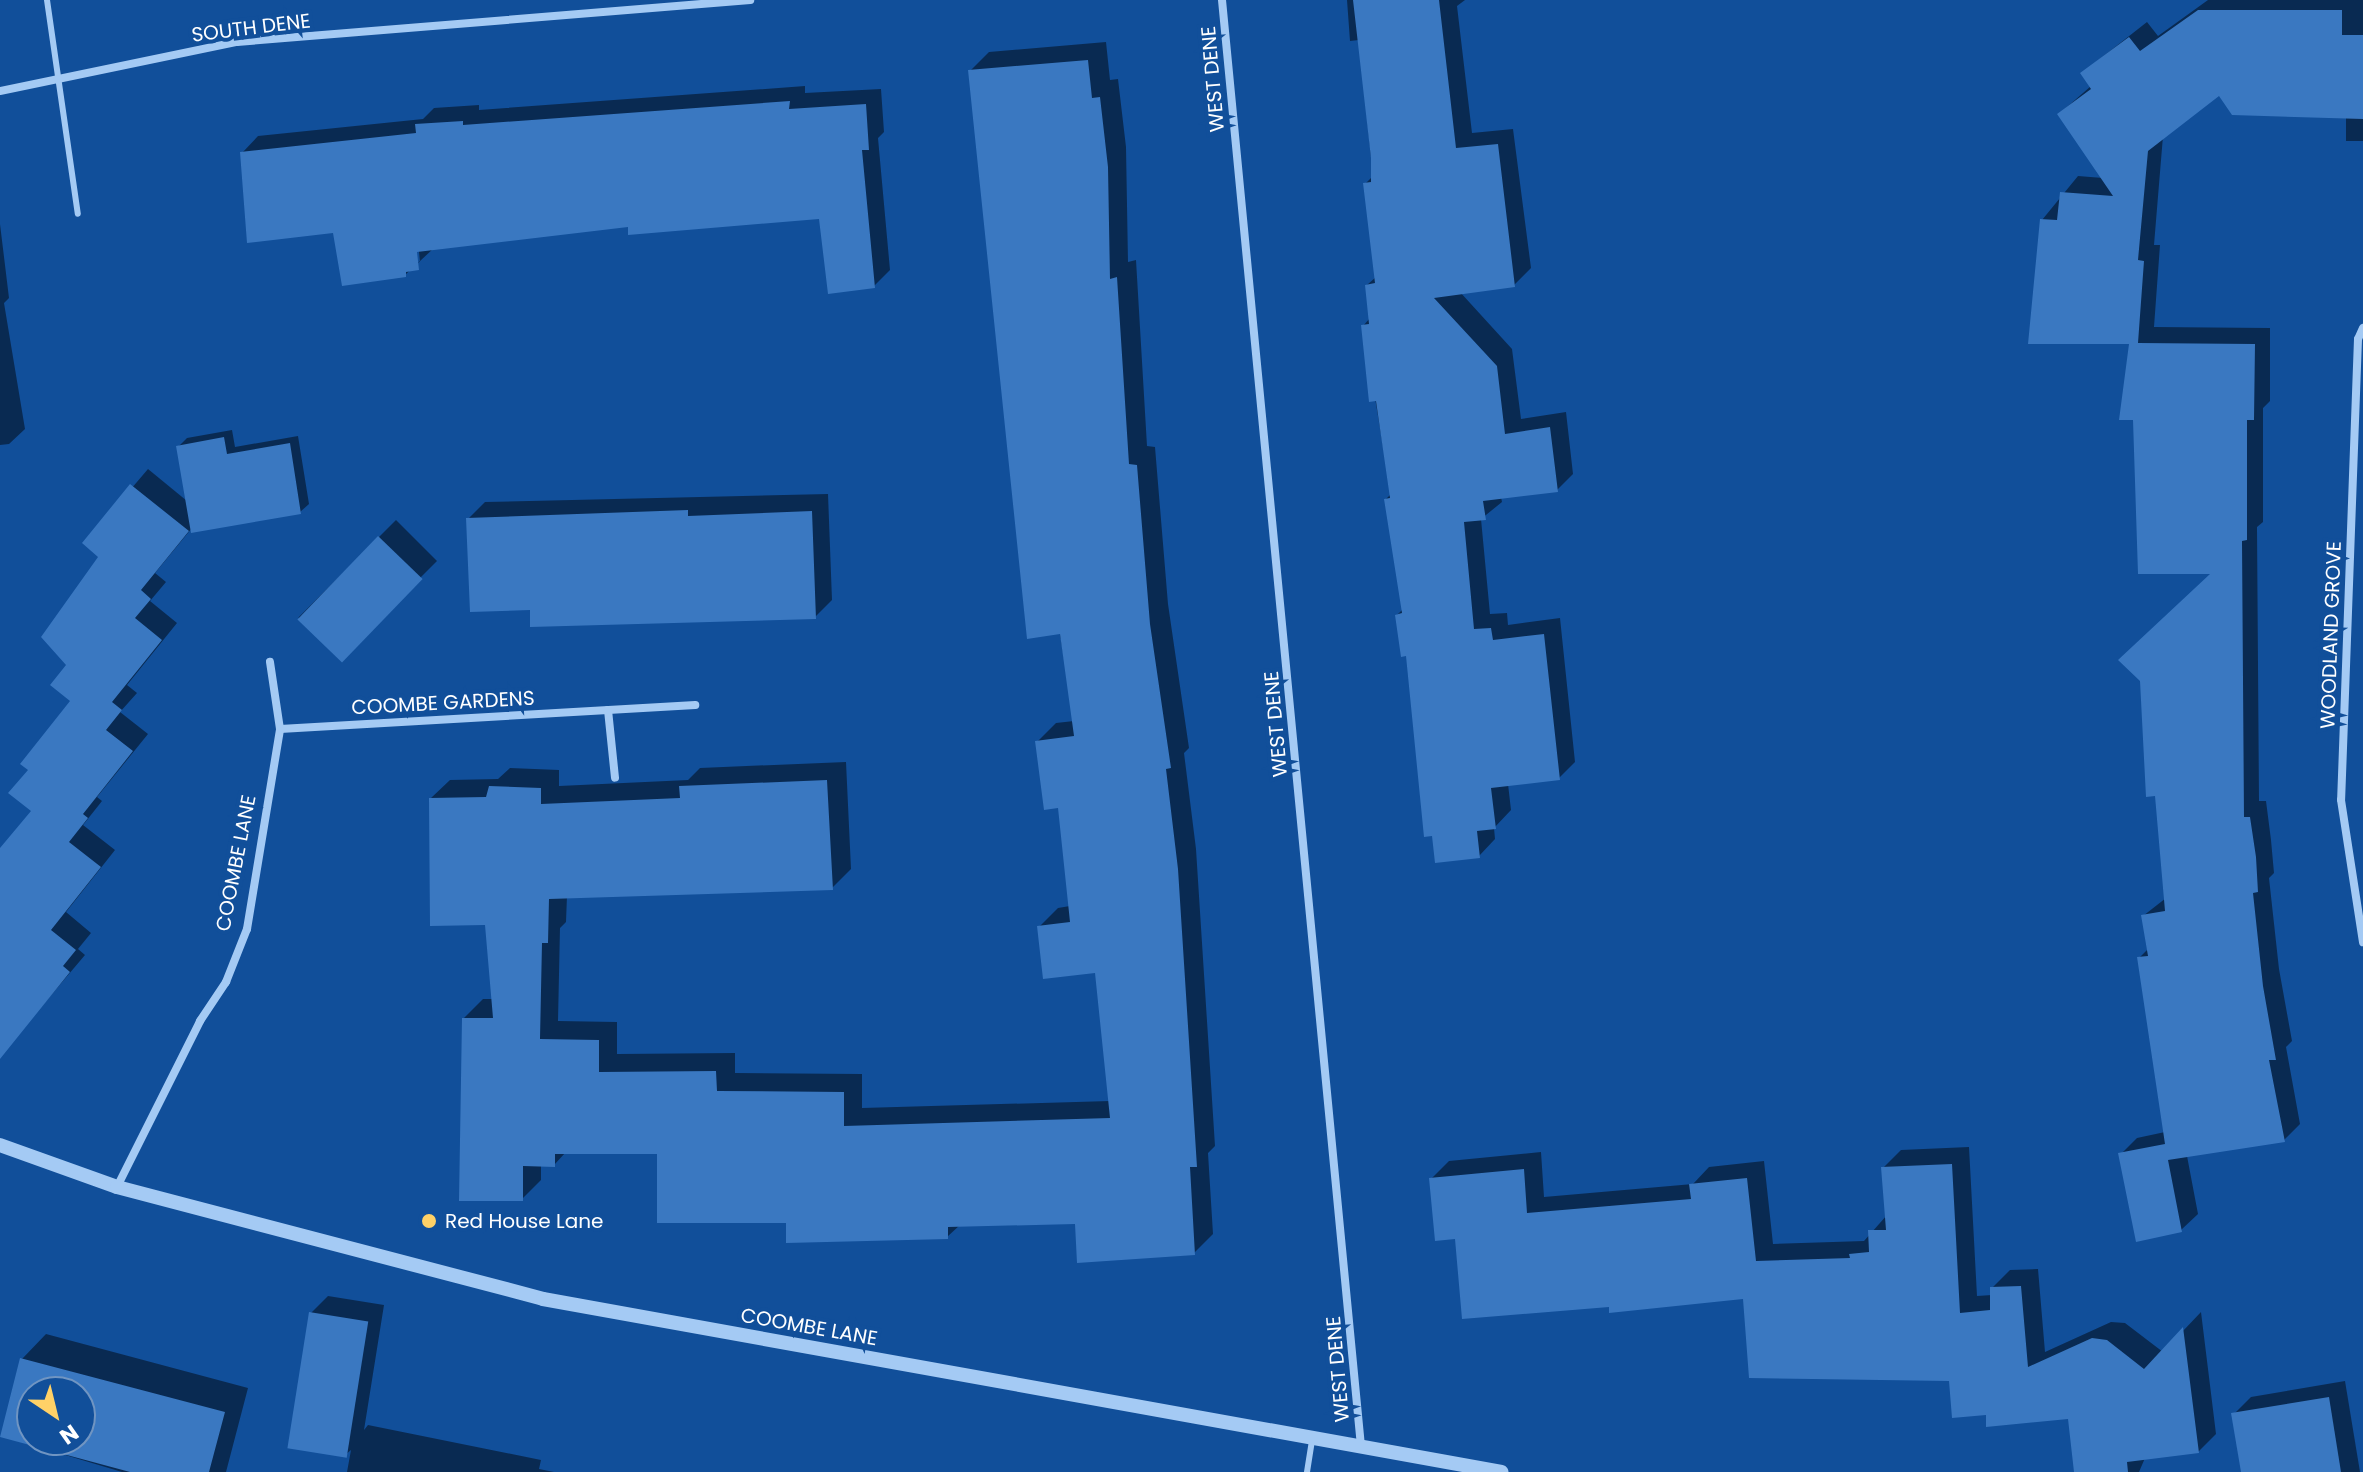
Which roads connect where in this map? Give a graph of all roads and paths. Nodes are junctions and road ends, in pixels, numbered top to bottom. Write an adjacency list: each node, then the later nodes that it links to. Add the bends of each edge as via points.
1 (47, 0): 4 (lane)
2 (750, 0): 4 (street, SOUTH DENE, via 237,42)
3 (1222, 0): 17 (street, WEST DENE)
4 (58, 76): 5 (street, SOUTH DENE); 6 (lane)
5 (0, 91)
6 (78, 214)
7 (2363, 328): 13 (street, WOODLAND GROVE, via 2358,339 2341,800)
8 (270, 662): 11 (street, COOMBE LANE)
9 (695, 705): 10 (street, COOMBE GARDENS)
10 (608, 710): 11 (street, COOMBE GARDENS); 12 (street)
11 (280, 729): 15 (street, COOMBE LANE, via 247,929 226,982 200,1021)
12 (615, 778)
13 (2363, 942)
14 (0, 1145): 15 (street, COOMBE LANE)
15 (117, 1187): 16 (street, COOMBE LANE, via 543,1299)
16 (1312, 1438): 17 (street, COOMBE LANE); 18 (lane)
17 (1361, 1446): 19 (street, COOMBE LANE)
18 (1307, 1472)
19 (1502, 1472)

